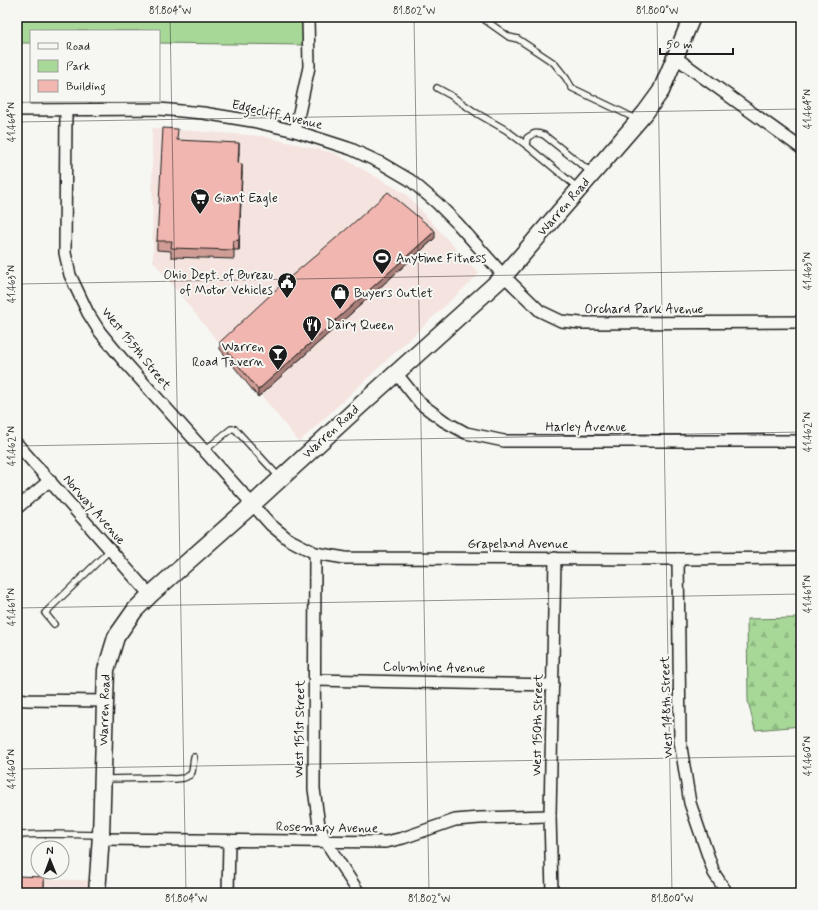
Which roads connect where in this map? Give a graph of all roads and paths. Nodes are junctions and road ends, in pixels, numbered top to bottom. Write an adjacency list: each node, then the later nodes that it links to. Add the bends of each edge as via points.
1 (308, 17): 9 (street, via 309,67)
2 (485, 17): 8 (lane, via 484,20 509,37 518,39 554,63 572,88 630,116)
3 (692, 17): 4 (main road, Warren Road)
4 (675, 58): 8 (main road, Warren Road, via 660,91); 11 (street)
5 (437, 88): 10 (lane)
6 (17, 110): 7 (street, Edgecliff Avenue)
7 (66, 110): 9 (street, Edgecliff Avenue, via 159,109 203,113); 19 (street, West 155th Street, via 65,253 70,275 100,332)
8 (637, 122): 12 (main road, Warren Road)
9 (295, 131): 14 (street, Edgecliff Avenue, via 351,149 381,162 410,180 442,208)
10 (526, 145): 12 (lane, via 527,138 533,133 544,135); 13 (lane)
11 (801, 148)
12 (593, 174): 13 (main road, Warren Road)
13 (580, 189): 14 (main road, Warren Road)
14 (504, 276): 15 (street, Orchard Park Avenue, via 540,311 561,321); 16 (main road, Warren Road)
15 (801, 322)
16 (396, 373): 17 (street, Harley Avenue, via 421,404 444,421 466,433 504,441); 20 (main road, Warren Road)
17 (801, 441)
18 (17, 444): 21 (street, Norway Avenue)
19 (204, 451): 20 (lane, via 235,429); 22 (street, West 155th Street)
20 (280, 479): 22 (main road, Warren Road)
21 (50, 480): 23 (street); 24 (street, Norway Avenue)
22 (252, 504): 25 (street, Grapeland Avenue, via 271,526 288,539); 29 (main road, Warren Road)
23 (17, 508)
24 (111, 549): 29 (street, Norway Avenue); 30 (lane, via 45,612)
25 (315, 553): 26 (street, Grapeland Avenue, via 345,558); 31 (street, West 151st Street)
26 (555, 558): 28 (street, Grapeland Avenue); 32 (street, West 150th Street)
27 (801, 558): 28 (street, Grapeland Avenue)
28 (678, 559): 46 (street, West 148th Street, via 680,741 690,803 714,873)
29 (150, 594): 34 (main road, Warren Road, via 116,636 106,670)
30 (54, 624)
31 (315, 680): 32 (street, Columbine Avenue); 41 (street, West 151st Street, via 314,789 319,825)
32 (553, 685): 37 (street, West 150th Street)
33 (17, 699): 34 (street)
34 (105, 701): 36 (main road, Warren Road)
35 (194, 757): 36 (lane, via 192,772 184,778)
36 (103, 779): 39 (main road, Warren Road)
37 (550, 816): 41 (street, Rosemary Avenue, via 455,820 386,842); 45 (street, West 150th Street)
38 (17, 835): 39 (lane)
39 (101, 837): 40 (street, Rosemary Avenue); 42 (main road, Warren Road)
40 (229, 840): 41 (street, Rosemary Avenue); 43 (street)
41 (326, 842): 44 (street, West 151st Street)
42 (98, 893)
43 (228, 893)
44 (359, 893)
45 (552, 893)
46 (726, 893)

